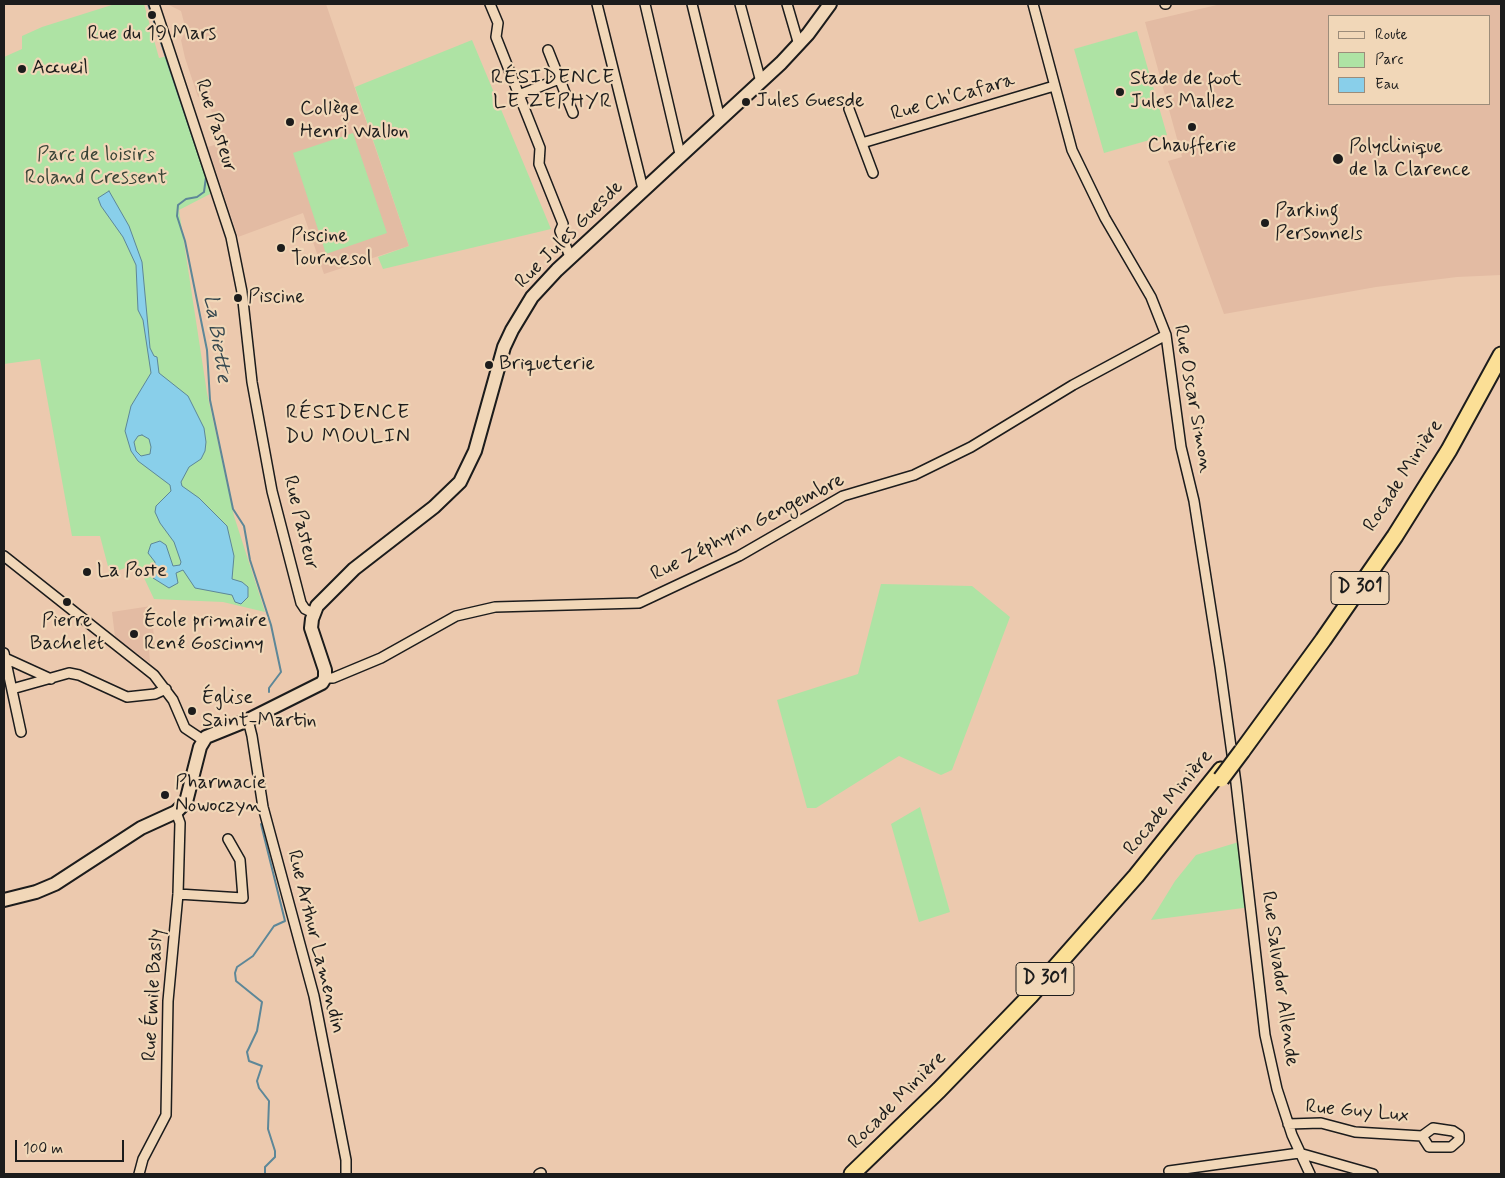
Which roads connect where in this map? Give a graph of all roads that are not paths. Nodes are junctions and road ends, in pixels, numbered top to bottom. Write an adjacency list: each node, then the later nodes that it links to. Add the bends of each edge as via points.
1 (154, 4): 27 (street, Rue Pasteur, via 232,237 252,382 272,491 301,603)
2 (490, 4): 15 (street, via 498,23 496,37)
3 (597, 4): 22 (street)
4 (645, 4): 20 (street)
5 (692, 4): 18 (street)
6 (740, 4): 13 (street)
7 (787, 4): 10 (street)
8 (830, 4): 10 (main road, Rue Jules Guesde)
9 (1033, 4): 14 (street, Rue Oscar Simon)
10 (799, 45): 13 (main road, Rue Jules Guesde)
11 (548, 50): 12 (street)
12 (559, 79): 15 (street); 17 (street)
13 (761, 82): 18 (main road, Rue Jules Guesde)
14 (1054, 86): 19 (street, Rue Ch'Cafara); 24 (street, Rue Oscar Simon, via 1082,175 1151,297)
15 (519, 95): 23 (street, via 540,148 539,164 563,224 560,231)
16 (849, 109): 19 (street)
17 (573, 113)
18 (720, 119): 20 (main road, Rue Jules Guesde)
19 (862, 143): 21 (street)
20 (680, 154): 22 (main road, Rue Jules Guesde)
21 (873, 173)
22 (643, 189): 23 (main road, Rue Jules Guesde)
23 (570, 257): 27 (main road, Rue Jules Guesde, via 532,297 512,330 499,360 474,451 460,482 434,507 354,569 326,594)
24 (1166, 335): 29 (street, Rue Zéphyrin Gengembre, via 1073,385 971,447 914,475 843,496 739,556 639,603 495,608 456,616 381,658 333,678); 37 (street, Rue Oscar Simon)
25 (1501, 355): 36 (highway, Rocade Minière / D 301, via 1376,556)
26 (4, 556): 32 (street, via 132,656)
27 (313, 613): 29 (main road, via 312,628)
28 (4, 656): 30 (street); 31 (street)
29 (325, 678): 33 (main road)
30 (51, 679): 31 (street); 32 (street, via 74,673 127,697 155,694)
31 (12, 689): 34 (street)
32 (166, 689): 35 (street, via 185,728)
33 (248, 720): 35 (main road, via 217,731); 47 (street, Rue Arthur Lamendin, via 265,817 314,996)
34 (22, 732)
35 (203, 740): 38 (main road, via 186,802)
36 (1221, 774): 48 (highway, Rocade Minière / D 301, via 1030,996); 49 (highway, Rocade Minière / D 301, via 1124,901 964,1075)
37 (1236, 783): 42 (street, Rue Salvador Allende, via 1265,1035)
38 (176, 812): 40 (street, Rue Émile Basly, via 180,823); 41 (main road, via 141,828 56,884)
39 (228, 839): 40 (street, via 240,860 243,898)
40 (178, 894): 46 (street, Rue Émile Basly, via 168,1001 166,1115 143,1158)
41 (4, 900)
42 (1288, 1124): 43 (street, Rue Guy Lux, via 1321,1123 1355,1132); 44 (street, Rue Salvador Allende)
43 (1422, 1136)
44 (1299, 1154): 45 (street); 50 (street, via 1170,1171); 51 (street, Rue Salvador Allende)
45 (1351, 1171): 52 (street)
46 (139, 1174)
47 (346, 1174)
48 (852, 1174)
49 (863, 1174)
50 (1170, 1174)
51 (1310, 1174)
52 (1374, 1174)

